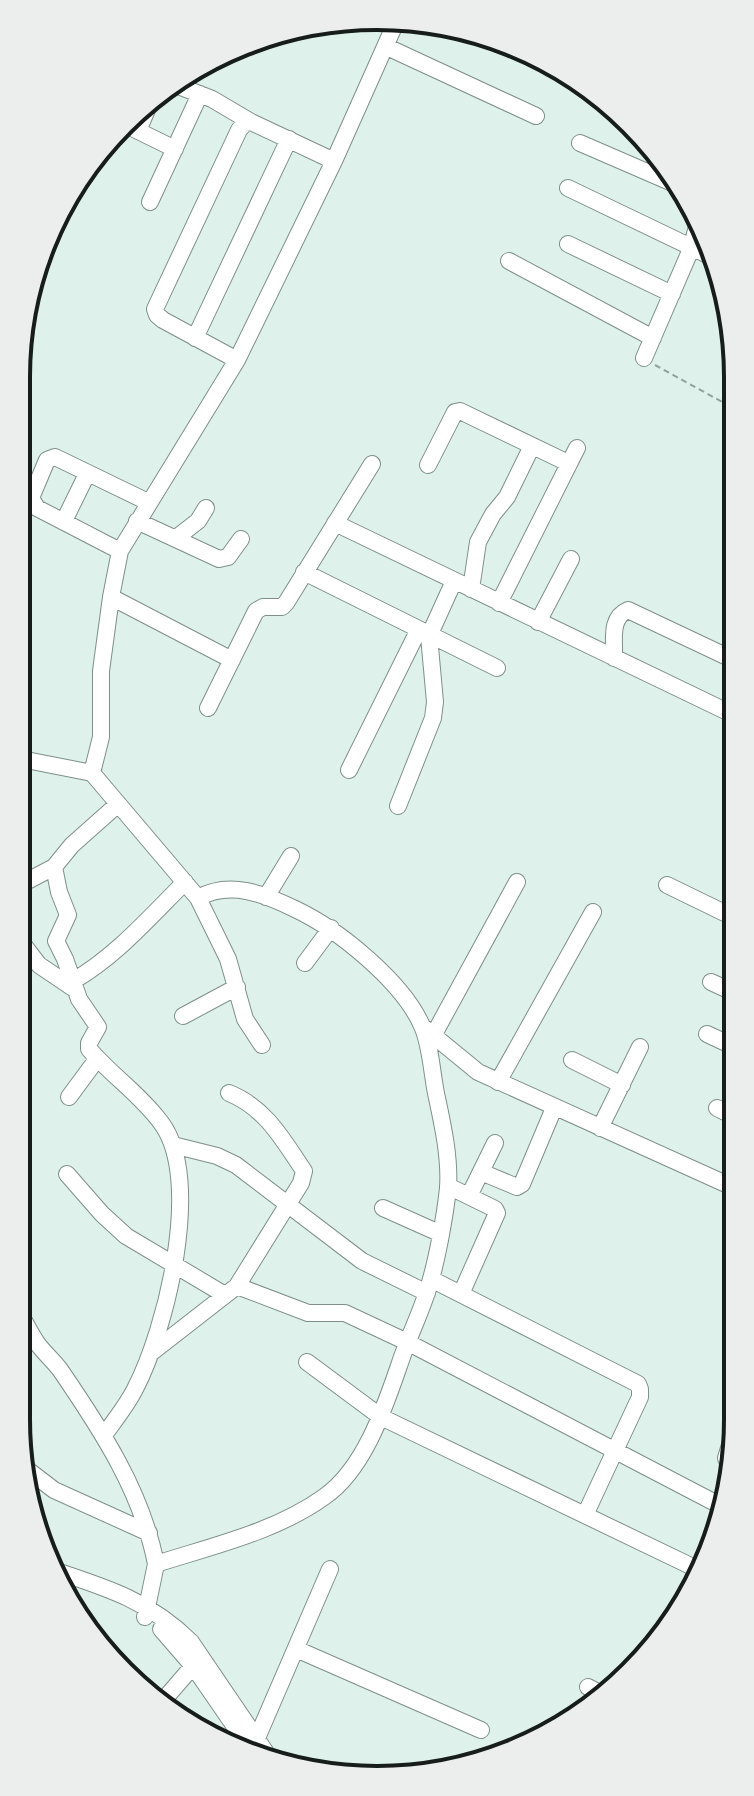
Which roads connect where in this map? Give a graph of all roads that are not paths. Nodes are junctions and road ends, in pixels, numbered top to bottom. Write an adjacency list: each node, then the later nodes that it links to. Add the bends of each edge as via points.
1 (393, 31): 2 (street)
2 (387, 47): 5 (street); 11 (street)
3 (184, 88): 4 (street)
4 (200, 94): 6 (street); 10 (street)
5 (536, 116)
6 (251, 122): 8 (street); 21 (street, via 239,130 155,309 163,320)
7 (135, 129): 10 (street)
8 (289, 139): 11 (street); 21 (street)
9 (580, 143): 12 (street)
10 (175, 149): 14 (street)
11 (334, 161): 24 (street)
12 (662, 178)
13 (568, 188): 17 (street)
14 (150, 202)
15 (694, 237): 17 (street)
16 (568, 244): 20 (street)
17 (691, 249): 18 (street); 20 (street)
18 (702, 253)
19 (509, 261): 22 (street)
20 (672, 294): 22 (street)
21 (195, 338): 24 (street)
22 (653, 338): 23 (street)
23 (644, 358)
24 (237, 360): 31 (street)
25 (532, 446): 27 (street); 29 (street, via 460,411); 42 (street, via 478,542)
26 (577, 448): 27 (street)
27 (568, 463): 44 (street)
28 (372, 464): 35 (street)
29 (428, 465)
30 (87, 474): 31 (street); 33 (street); 33 (street, via 55,457 47,460 31,500)
31 (148, 502): 34 (street)
32 (206, 508): 36 (street)
33 (64, 521): 38 (street)
34 (137, 521): 36 (street); 38 (street)
35 (335, 523): 40 (street); 41 (street)
36 (176, 538): 37 (street, via 219,559 228,557)
37 (241, 539)
38 (120, 551): 43 (street)
39 (571, 559): 45 (street)
40 (304, 572): 46 (street); 49 (street, via 282,607 258,608)
41 (454, 581): 42 (street); 46 (street)
42 (471, 589): 44 (street)
43 (111, 597): 49 (street); 55 (street, via 101,671 101,737)
44 (499, 603): 45 (street)
45 (538, 622): 48 (street)
46 (424, 634): 50 (street); 54 (street); 57 (street, via 433,718)
47 (724, 655): 48 (street, via 628,610 615,621)
48 (614, 658): 52 (street)
49 (232, 660): 51 (street)
50 (497, 668)
51 (208, 708)
52 (724, 710)
53 (30, 761): 55 (street)
54 (349, 770)
55 (92, 773): 56 (street)
56 (117, 805): 59 (street); 61 (street)
57 (398, 806)
58 (291, 856): 64 (street)
59 (54, 867): 60 (street); 72 (street, via 68,915 56,941)
60 (30, 880)
61 (185, 882): 65 (street); 72 (street)
62 (517, 882): 76 (street)
63 (667, 885): 67 (street)
64 (266, 897): 65 (street, via 230,887); 68 (street)
65 (198, 898): 73 (street)
66 (593, 912): 83 (street)
67 (724, 913)
68 (331, 928): 70 (street); 76 (street, via 380,972)
69 (30, 953): 72 (street, via 39,965)
70 (305, 963)
71 (711, 982): 74 (street)
72 (74, 986): 81 (street, via 98,1027 89,1043)
73 (237, 987): 75 (street); 79 (street, via 245,1019)
74 (724, 988)
75 (183, 1016)
76 (428, 1031): 83 (street, via 465,1064); 96 (street)
77 (707, 1034): 78 (street)
78 (724, 1042)
79 (262, 1045)
80 (640, 1047): 84 (street)
81 (97, 1059): 86 (street); 92 (street, via 162,1123)
82 (572, 1060): 84 (street)
83 (498, 1082): 87 (street)
84 (622, 1085): 90 (street)
85 (229, 1093): 98 (street, via 265,1116 304,1171)
86 (69, 1097)
87 (554, 1108): 90 (street); 93 (street, via 522,1184 517,1187)
88 (717, 1108): 89 (street)
89 (724, 1112)
90 (600, 1128): 95 (street)
91 (495, 1143): 93 (street)
92 (173, 1145): 98 (street, via 228,1160); 101 (street, via 181,1191)
93 (481, 1172): 97 (street)
94 (67, 1174): 101 (street, via 115,1227)
95 (724, 1183)
96 (448, 1186): 97 (street); 100 (street)
97 (469, 1196): 104 (street, via 497,1213)
98 (288, 1204): 102 (street, via 362,1261); 103 (street)
99 (383, 1208): 100 (street)
100 (439, 1233): 102 (street)
101 (174, 1264): 103 (street); 107 (street)
102 (429, 1286): 104 (street); 106 (street)
103 (231, 1291): 106 (street, via 308,1313 345,1313); 107 (street)
104 (461, 1294): 111 (street, via 638,1384 640,1397)
105 (30, 1331): 110 (street)
106 (407, 1342): 109 (street); 111 (street)
107 (151, 1353): 110 (street, via 134,1391)
108 (307, 1362): 109 (street)
109 (381, 1417): 114 (street); 116 (street, via 356,1463 326,1496 276,1523)
110 (104, 1435): 115 (street)
111 (615, 1452): 113 (street); 114 (street)
112 (35, 1475): 115 (street, via 54,1490)
113 (714, 1502)
114 (585, 1515): 117 (street)
115 (149, 1533): 116 (street)
116 (156, 1564): 121 (street)
117 (691, 1566)
118 (330, 1569): 122 (street)
119 (68, 1577): 121 (street)
120 (74, 1589): 121 (street)
121 (147, 1612): 123 (street); 127 (street, via 191,1642)
122 (296, 1649): 125 (street); 128 (street)
123 (193, 1666): 124 (street); 126 (street)
124 (168, 1695)
125 (481, 1730)
126 (251, 1743)
127 (252, 1743)
128 (255, 1744)

